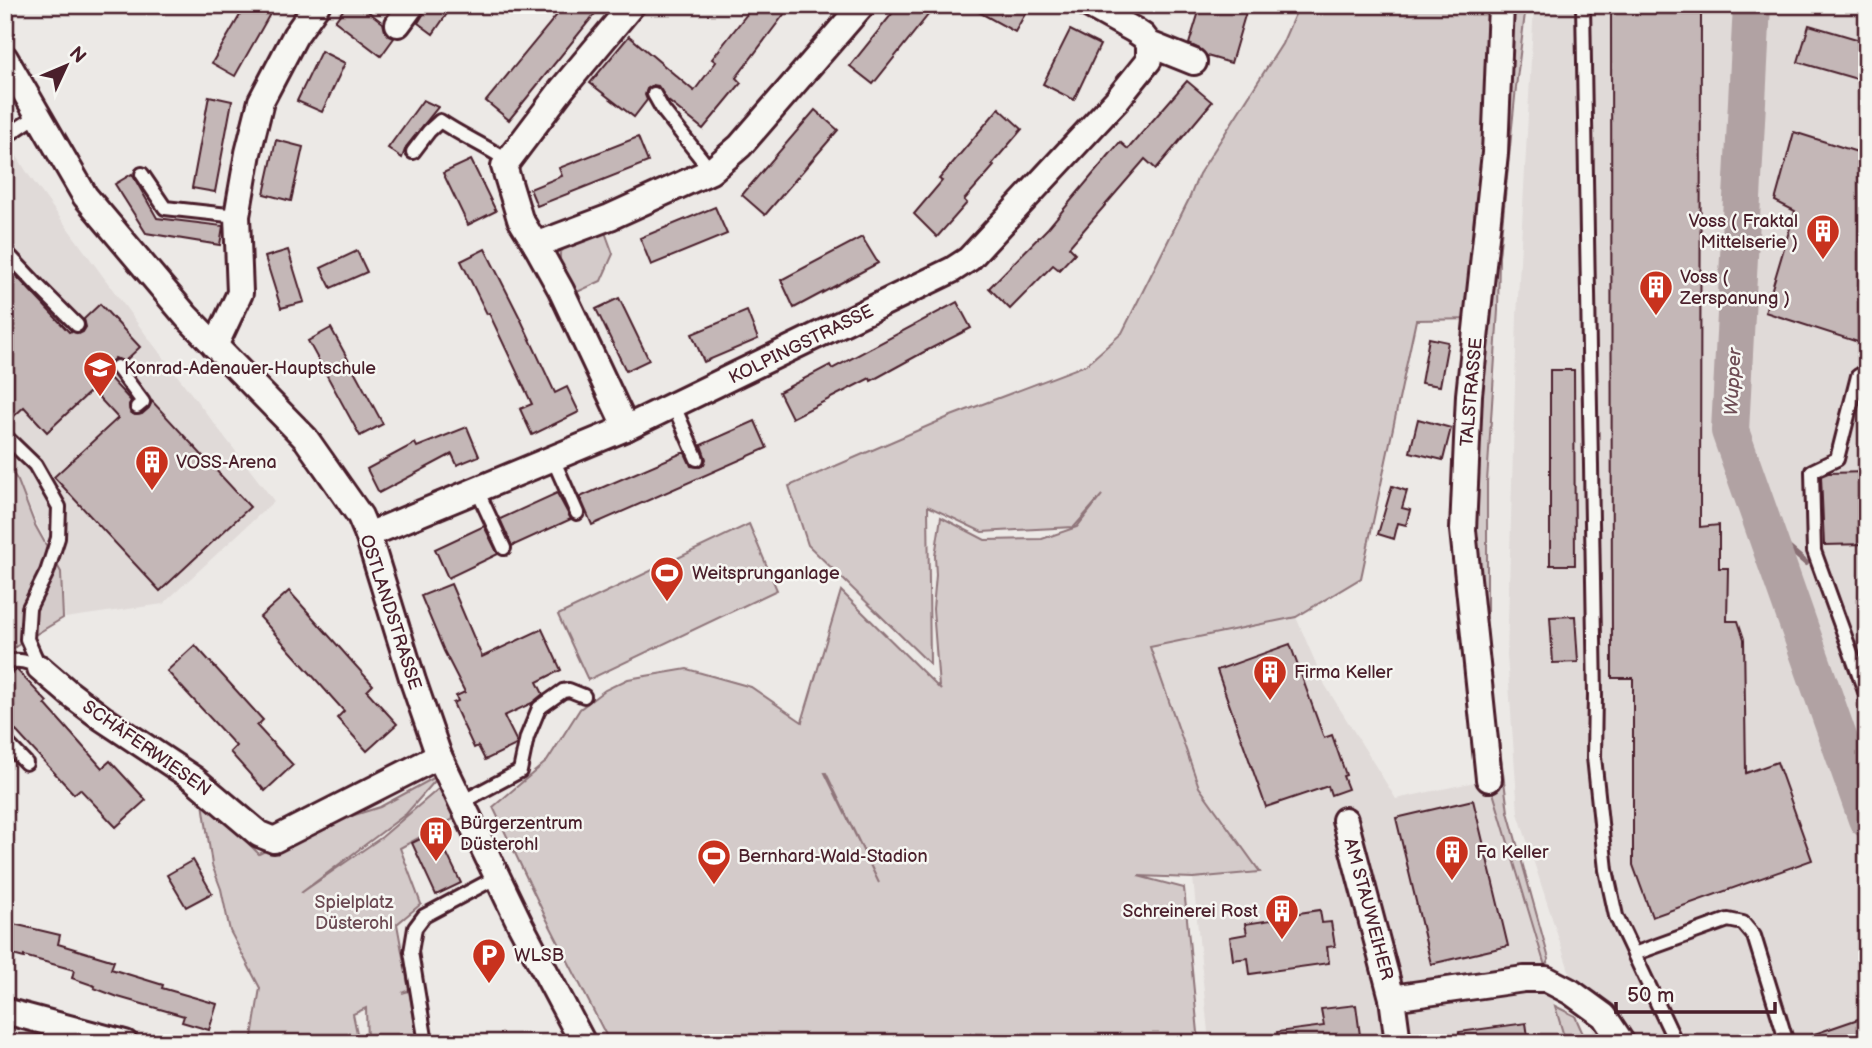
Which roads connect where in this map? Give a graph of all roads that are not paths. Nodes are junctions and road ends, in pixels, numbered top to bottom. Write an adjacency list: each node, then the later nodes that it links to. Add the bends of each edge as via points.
1 (317, 5): 17 (street, via 261,101)
2 (632, 5): 14 (street)
3 (862, 5): 15 (street, via 740,146)
4 (1089, 5): 7 (street, via 1135,30)
5 (1501, 5): 41 (street, TALSTRASSE, via 1495,153 1469,395 1463,530 1483,639)
6 (1583, 5): 45 (lane, via 1594,757 1606,870 1616,916)
7 (1149, 44): 9 (street); 24 (street, KOLPINGSTRASSE, via 1149,60 1116,101 969,259)
8 (5, 58): 11 (street, OSTLANDSTRASSE)
9 (1194, 62)
10 (654, 94): 15 (lane)
11 (38, 114): 12 (lane); 21 (street, OSTLANDSTRASSE, via 85,196)
12 (5, 137)
13 (413, 152): 14 (lane, via 440,121)
14 (508, 161): 18 (street, via 504,166 520,219)
15 (711, 172): 18 (street)
16 (142, 174): 17 (lane, via 165,208)
17 (237, 216): 21 (street, via 240,293)
18 (536, 245): 26 (street)
19 (5, 251): 20 (lane)
20 (77, 325)
21 (215, 346): 32 (street, OSTLANDSTRASSE, via 306,439 360,516)
22 (117, 367): 25 (lane, via 143,402)
23 (1867, 371): 37 (lane, via 1858,376 1837,460 1812,471 1814,551)
24 (674, 406): 26 (street, KOLPINGSTRASSE); 29 (lane)
25 (137, 407)
26 (626, 428): 28 (street, KOLPINGSTRASSE)
27 (5, 436): 35 (lane, via 35,465 59,507 58,538 29,608 27,639)
28 (552, 459): 30 (street, KOLPINGSTRASSE); 31 (lane)
29 (696, 460)
30 (477, 490): 32 (street, KOLPINGSTRASSE); 33 (lane)
31 (577, 513)
32 (368, 535): 39 (street, OSTLANDSTRASSE)
33 (503, 548)
34 (5, 663): 35 (lane, via 26,661)
35 (40, 668): 39 (street, SCHÄFERWIESEN, via 102,718 194,779 260,835 274,840)
36 (584, 696): 42 (lane, via 563,691 539,708 520,771)
37 (1867, 697)
38 (5, 741): 40 (lane)
39 (439, 756): 42 (street, OSTLANDSTRASSE)
40 (26, 763)
41 (1489, 779)
42 (462, 802): 44 (street, OSTLANDSTRASSE)
43 (1345, 820): 46 (street, AM STAUWEIHER)
44 (497, 877): 49 (lane, via 424,916 415,928 411,952); 50 (street, OSTLANDSTRASSE)
45 (1634, 954): 53 (lane); 54 (lane, via 1728,920 1743,923 1754,936)
46 (1392, 998): 51 (street, AM STAUWEIHER); 52 (street, AM STAUWEIHER, via 1546,979 1604,1016)
47 (5, 1011): 48 (street)
48 (125, 1043)
49 (426, 1043)
50 (583, 1043)
51 (1398, 1043)
52 (1622, 1043)
53 (1676, 1043)
54 (1787, 1043)

